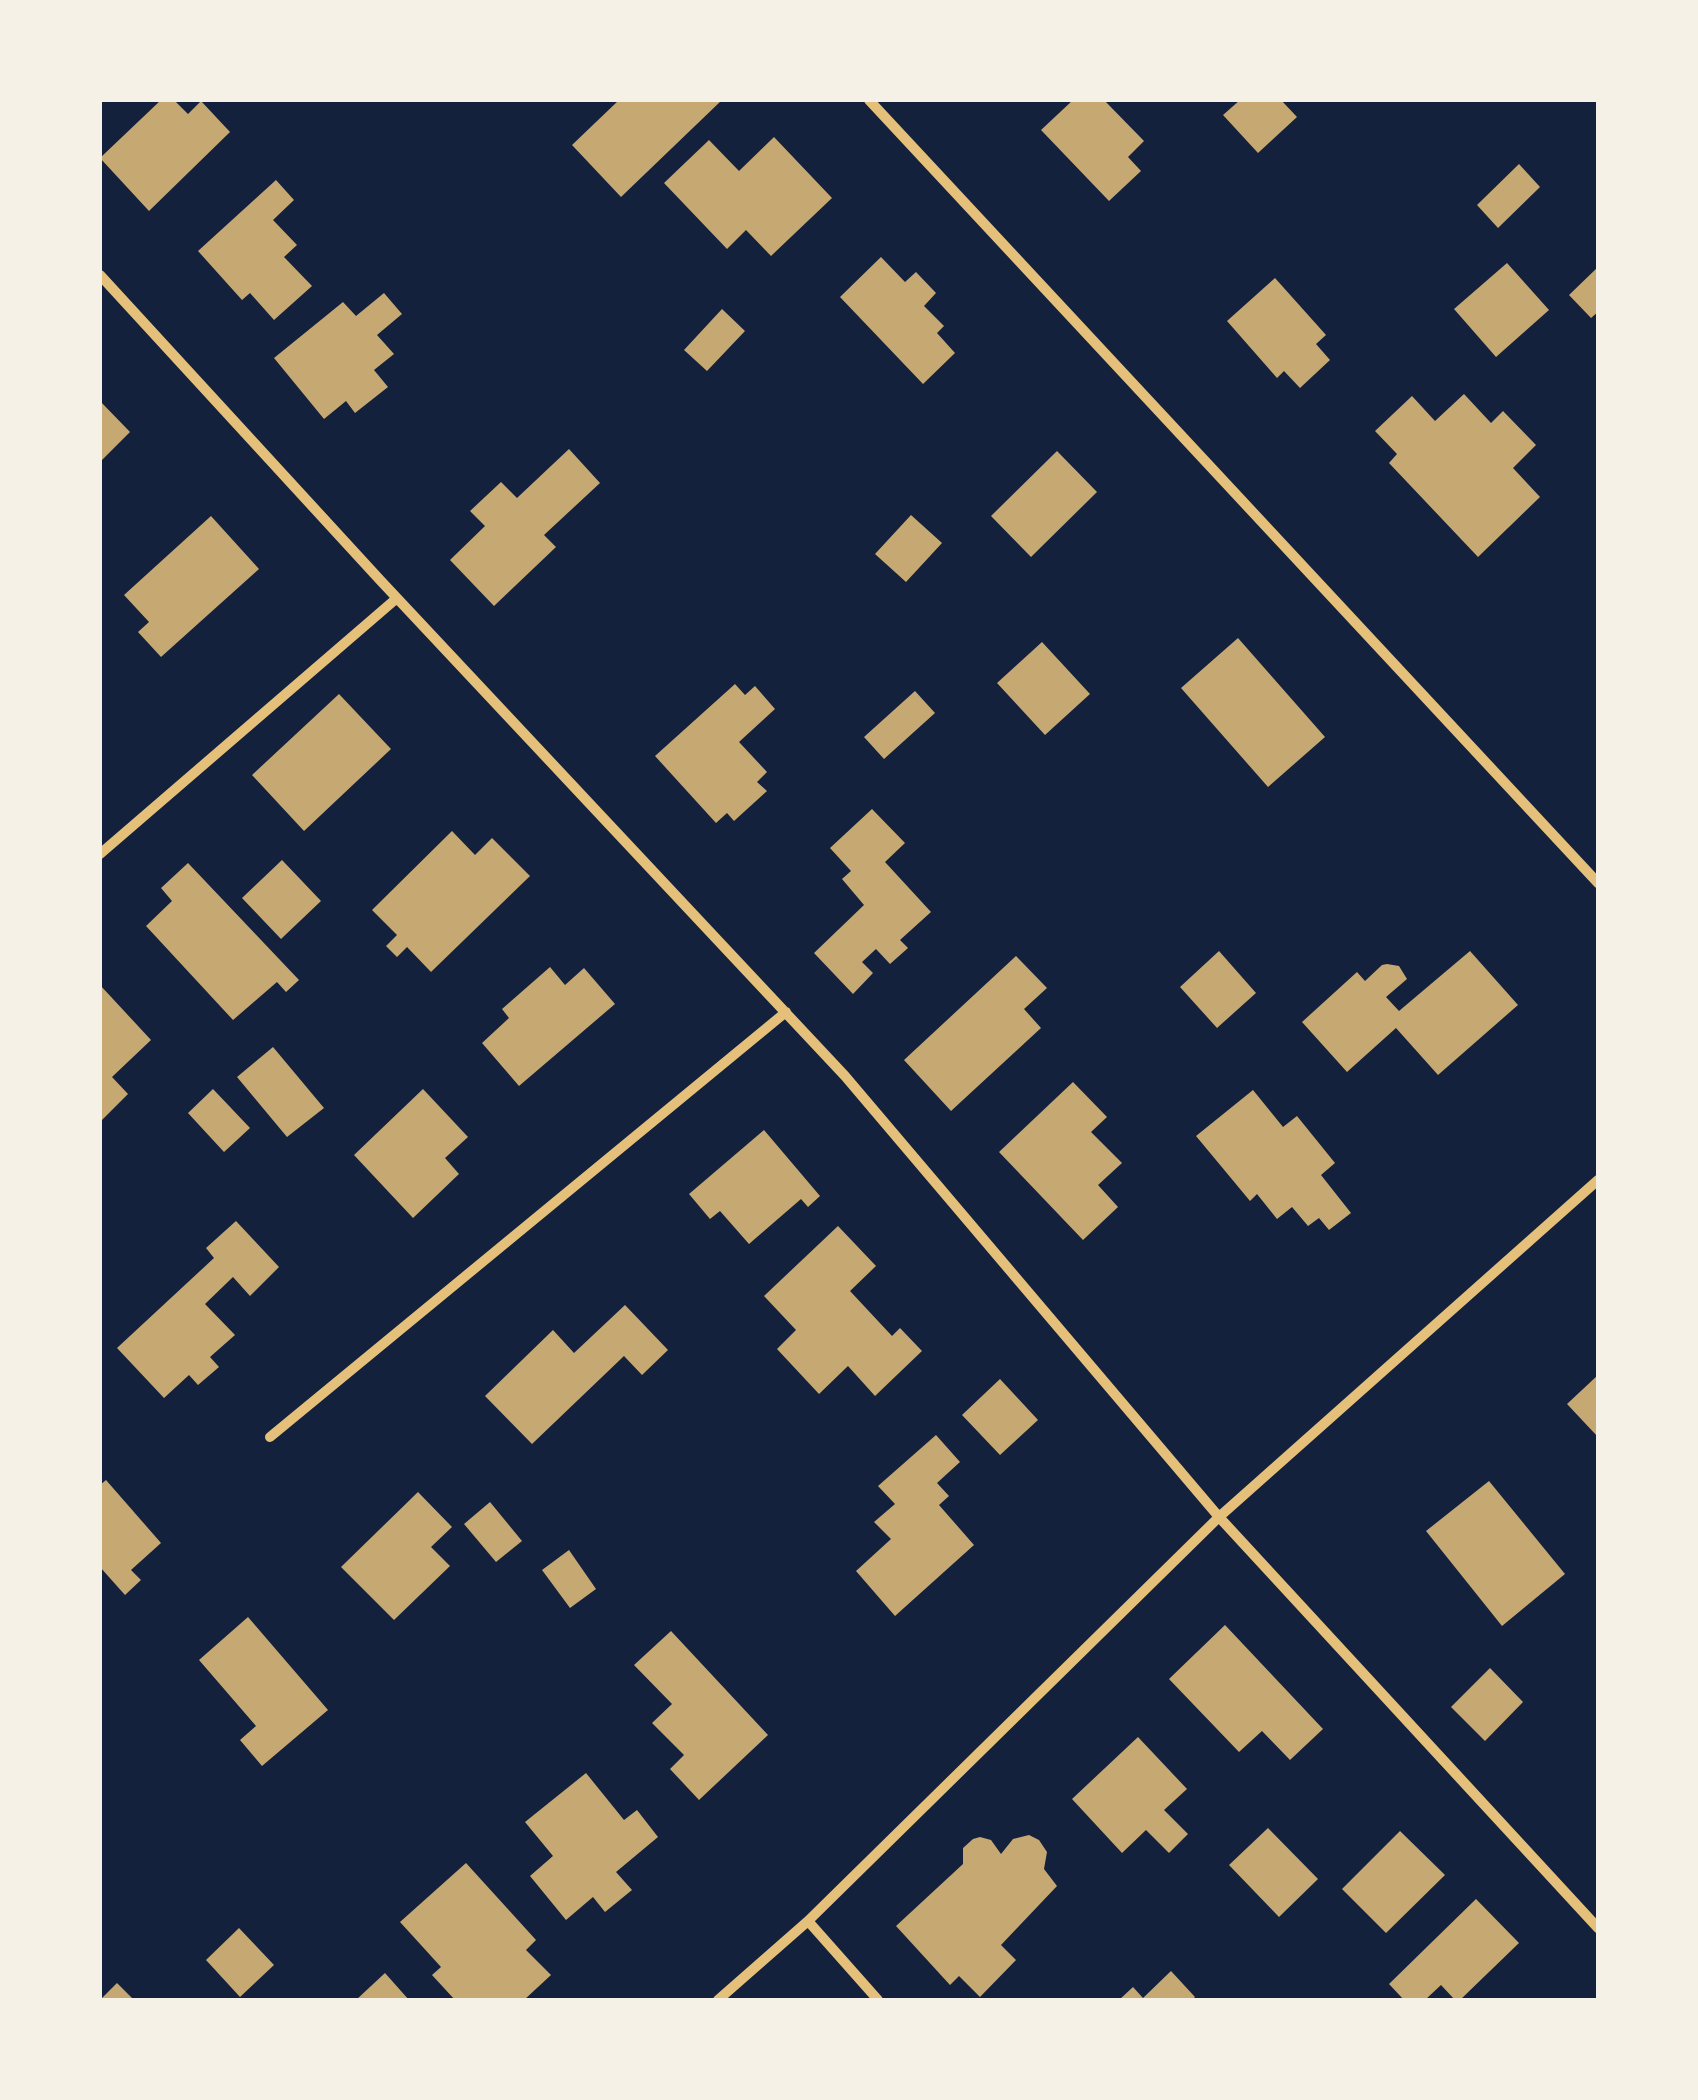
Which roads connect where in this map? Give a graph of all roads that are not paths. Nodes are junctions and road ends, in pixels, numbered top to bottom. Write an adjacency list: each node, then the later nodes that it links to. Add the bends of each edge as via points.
1 (869, 100): 5 (street)
2 (100, 275): 3 (street)
3 (396, 598): 4 (street); 6 (street)
4 (100, 854)
5 (1598, 883)
6 (786, 1012): 8 (street); 9 (street)
7 (1598, 1180): 9 (street)
8 (270, 1436)
9 (1218, 1517): 10 (street); 11 (street)
10 (808, 1920): 12 (street); 13 (street)
11 (1598, 1928)
12 (718, 2000)
13 (878, 2000)

